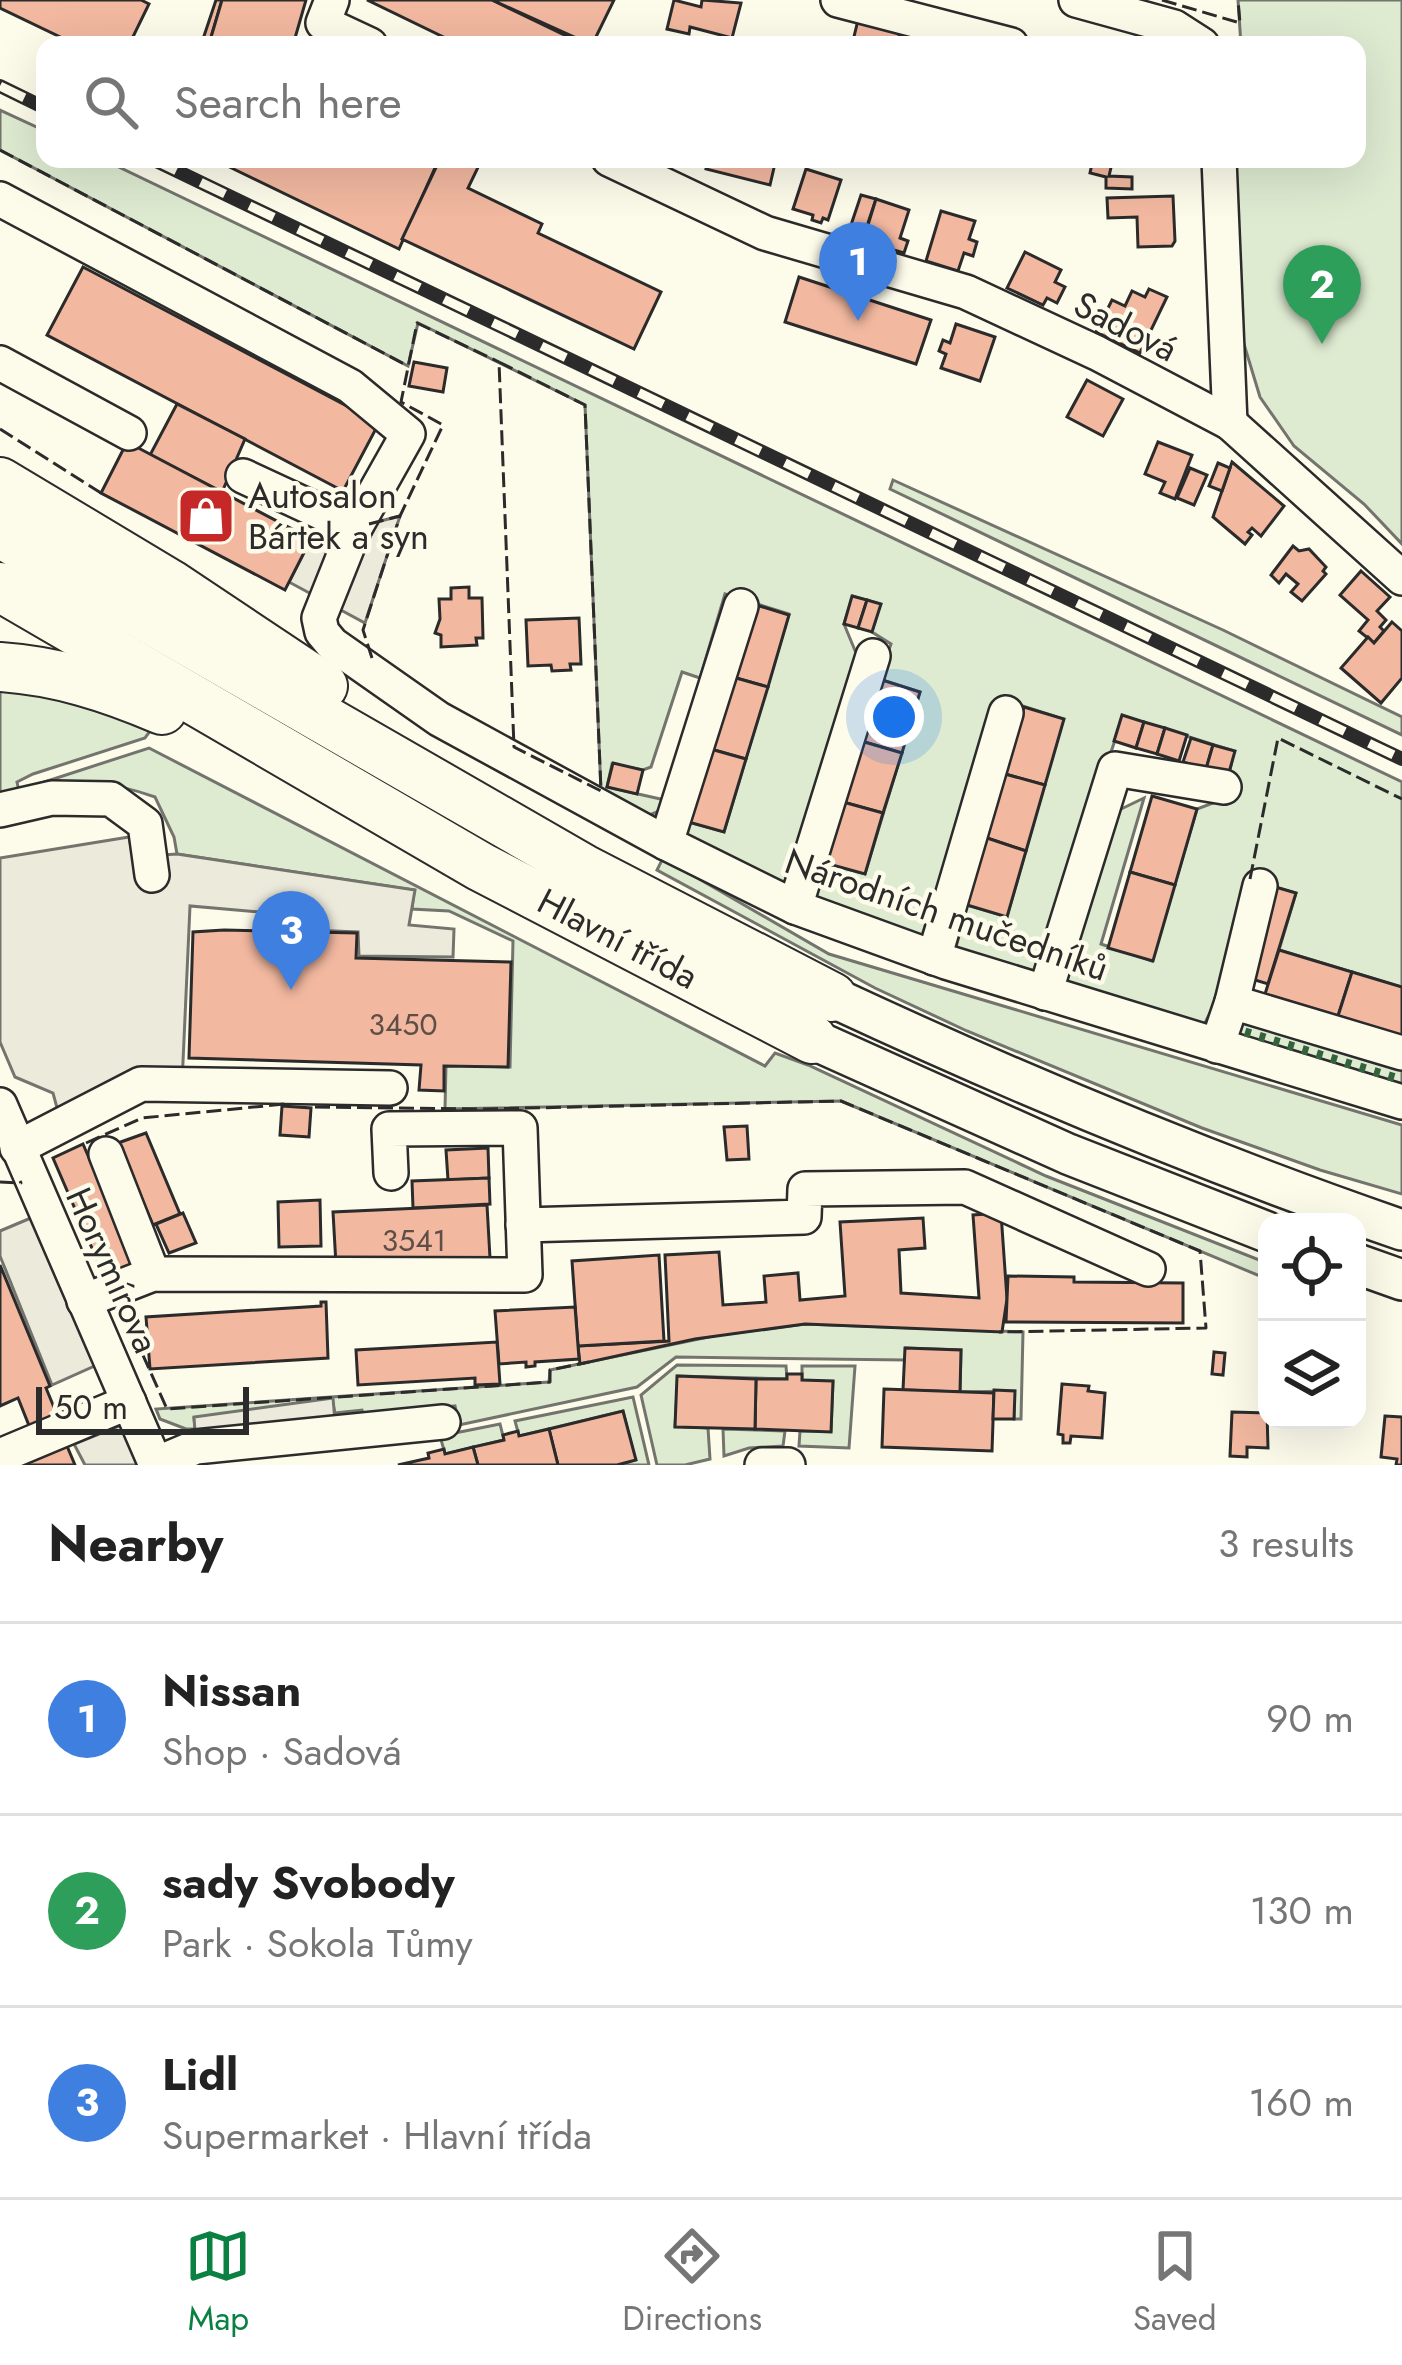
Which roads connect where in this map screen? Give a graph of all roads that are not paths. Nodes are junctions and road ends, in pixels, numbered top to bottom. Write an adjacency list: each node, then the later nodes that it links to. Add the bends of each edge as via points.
1 (332, 0): 4 (street, via 323,23)
2 (838, 0): 5 (street)
3 (1076, 0): 6 (street)
4 (351, 36)
5 (976, 36)
6 (1185, 36)
7 (628, 168): 11 (street, Sadová, via 764,233 966,292)
8 (1219, 168): 11 (street)
9 (0, 200): 15 (street, via 350,386 408,434)
10 (0, 363): 12 (street)
11 (1230, 423): 17 (street, Sadová)
12 (129, 434)
13 (243, 476): 15 (street)
14 (0, 482): 26 (highway, via 331,692)
15 (355, 528): 27 (street, Národních mučedníků, via 319,618 332,644 424,709)
16 (0, 533): 26 (highway)
17 (1402, 578)
18 (0, 587): 23 (highway, Hlavní třída)
19 (741, 606): 27 (street)
20 (873, 656): 30 (street)
21 (0, 667): 23 (highway, via 93,682)
22 (1006, 713): 31 (street)
23 (317, 775): 34 (highway, Hlavní třída, via 645,954)
24 (1224, 787): 32 (street, via 1115,769)
25 (0, 810): 28 (street, via 52,798 111,799 145,824)
26 (503, 824): 34 (highway, via 666,913)
27 (666, 843): 30 (street, Národních mučedníků)
28 (152, 875)
29 (1260, 886): 33 (street)
30 (795, 907): 31 (street, Národních mučedníků)
31 (934, 958): 32 (street, Národních mučedníků)
32 (1045, 993): 35 (street, Národních mučedníků)
33 (1232, 1002): 35 (street); 36 (street)
34 (822, 1018): 44 (main road, Hlavní třída, via 1067,1154); 45 (main road)
35 (1217, 1046): 38 (street, Národních mučedníků)
36 (1402, 1053)
37 (390, 1088): 40 (street, via 141,1084)
38 (1402, 1102)
39 (0, 1105): 40 (street, Horymírova)
40 (17, 1148): 50 (street, Horymírova)
41 (106, 1154): 48 (street)
42 (391, 1173): 43 (street, via 389,1129 520,1128)
43 (523, 1225): 47 (street, via 804,1217 805,1190 965,1187); 48 (street, via 525,1275)
44 (1258, 1228)
45 (1402, 1230)
46 (1366, 1267): 49 (main road)
47 (1148, 1269)
48 (153, 1274): 50 (street)
49 (1402, 1280)
50 (84, 1300): 51 (street, Horymírova)
51 (123, 1404): 53 (street); 54 (street); 55 (street, Horymírova)
52 (443, 1423): 55 (street, via 196,1447)
53 (0, 1456)
54 (142, 1465)
55 (156, 1465)
56 (762, 1465): 57 (street)
57 (788, 1465)

